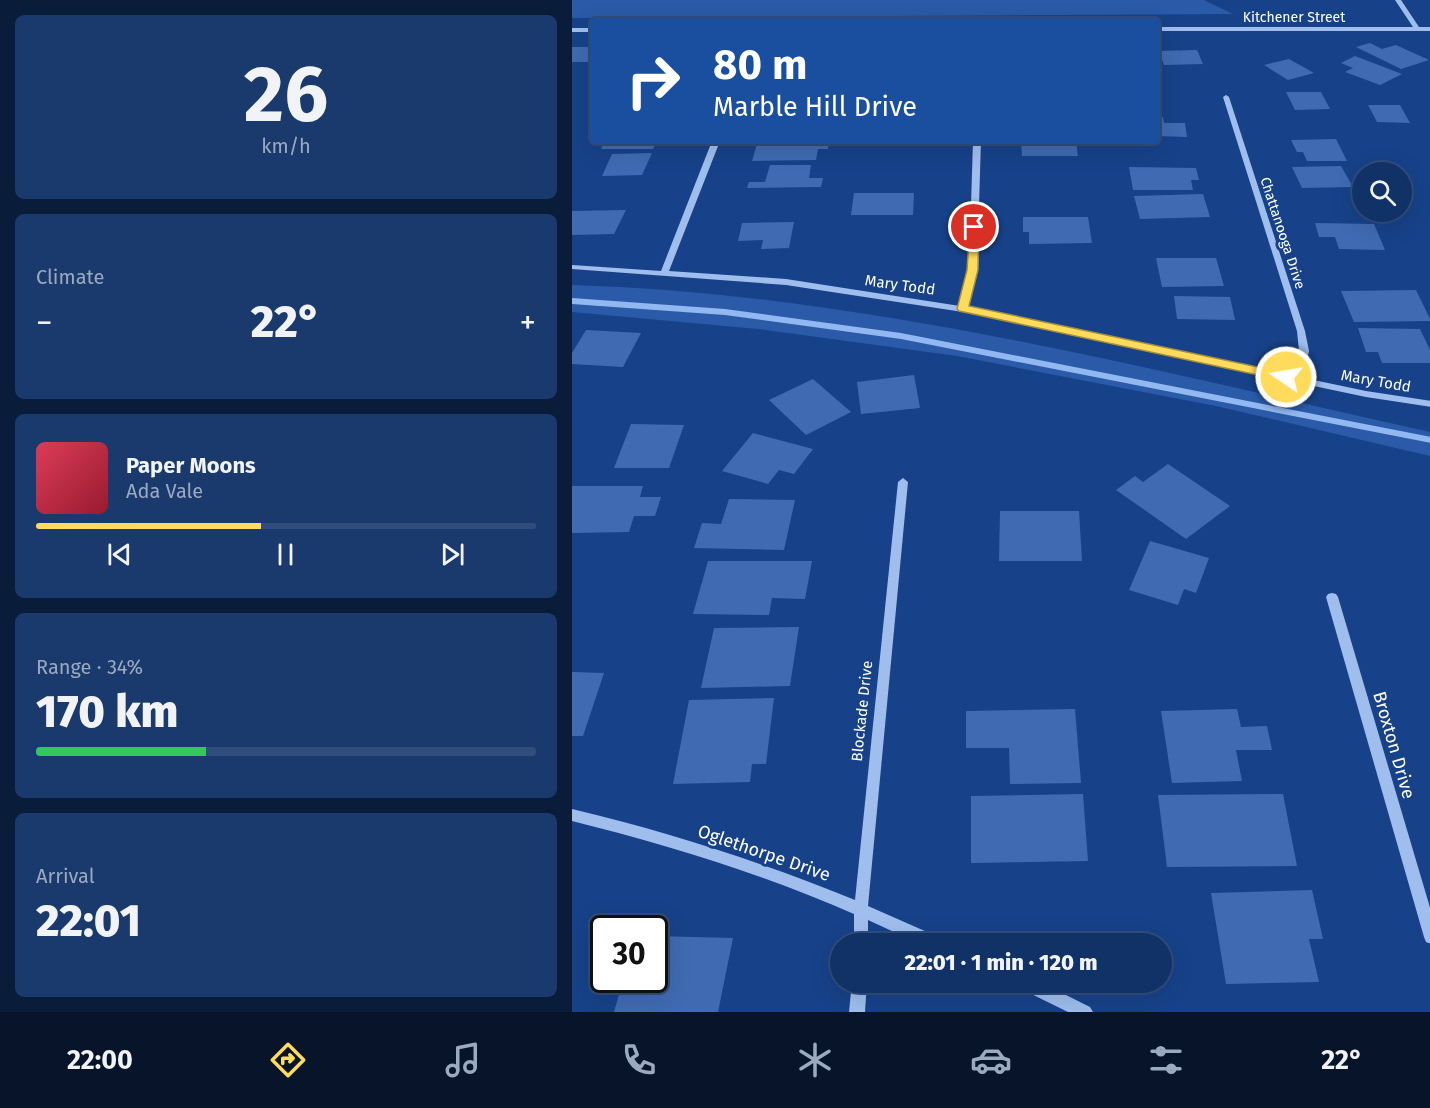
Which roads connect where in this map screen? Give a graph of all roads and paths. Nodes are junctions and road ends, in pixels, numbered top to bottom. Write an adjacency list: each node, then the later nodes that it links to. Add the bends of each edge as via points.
1 (1398, 0): 3 (street)
2 (1160, 29): 3 (street, Kitchener Street)
3 (1417, 29): 4 (street, Kitchener Street)
4 (1430, 29)
5 (572, 30): 6 (street)
6 (590, 30)
7 (1226, 97): 13 (street, Chattanooga Drive, via 1301,331 1304,351)
8 (715, 144): 11 (street)
9 (977, 144): 12 (street, via 973,270)
10 (572, 267): 11 (street, Mary Todd)
11 (665, 272): 12 (street, Mary Todd, via 786,282)
12 (963, 309): 13 (street, Mary Todd)
13 (1300, 380): 14 (street, Mary Todd)
14 (1430, 404)
15 (903, 482): 18 (street, Blockade Drive)
16 (1332, 597): 21 (street, Broxton Drive)
17 (572, 815): 18 (street, Oglethorpe Drive, via 724,857)
18 (861, 908): 19 (street, Blockade Drive); 20 (street, Oglethorpe Drive)
19 (861, 933)
20 (914, 933)
21 (1430, 937)
22 (859, 993): 24 (street)
23 (1045, 993): 25 (street)
24 (857, 1012)
25 (1085, 1012)

